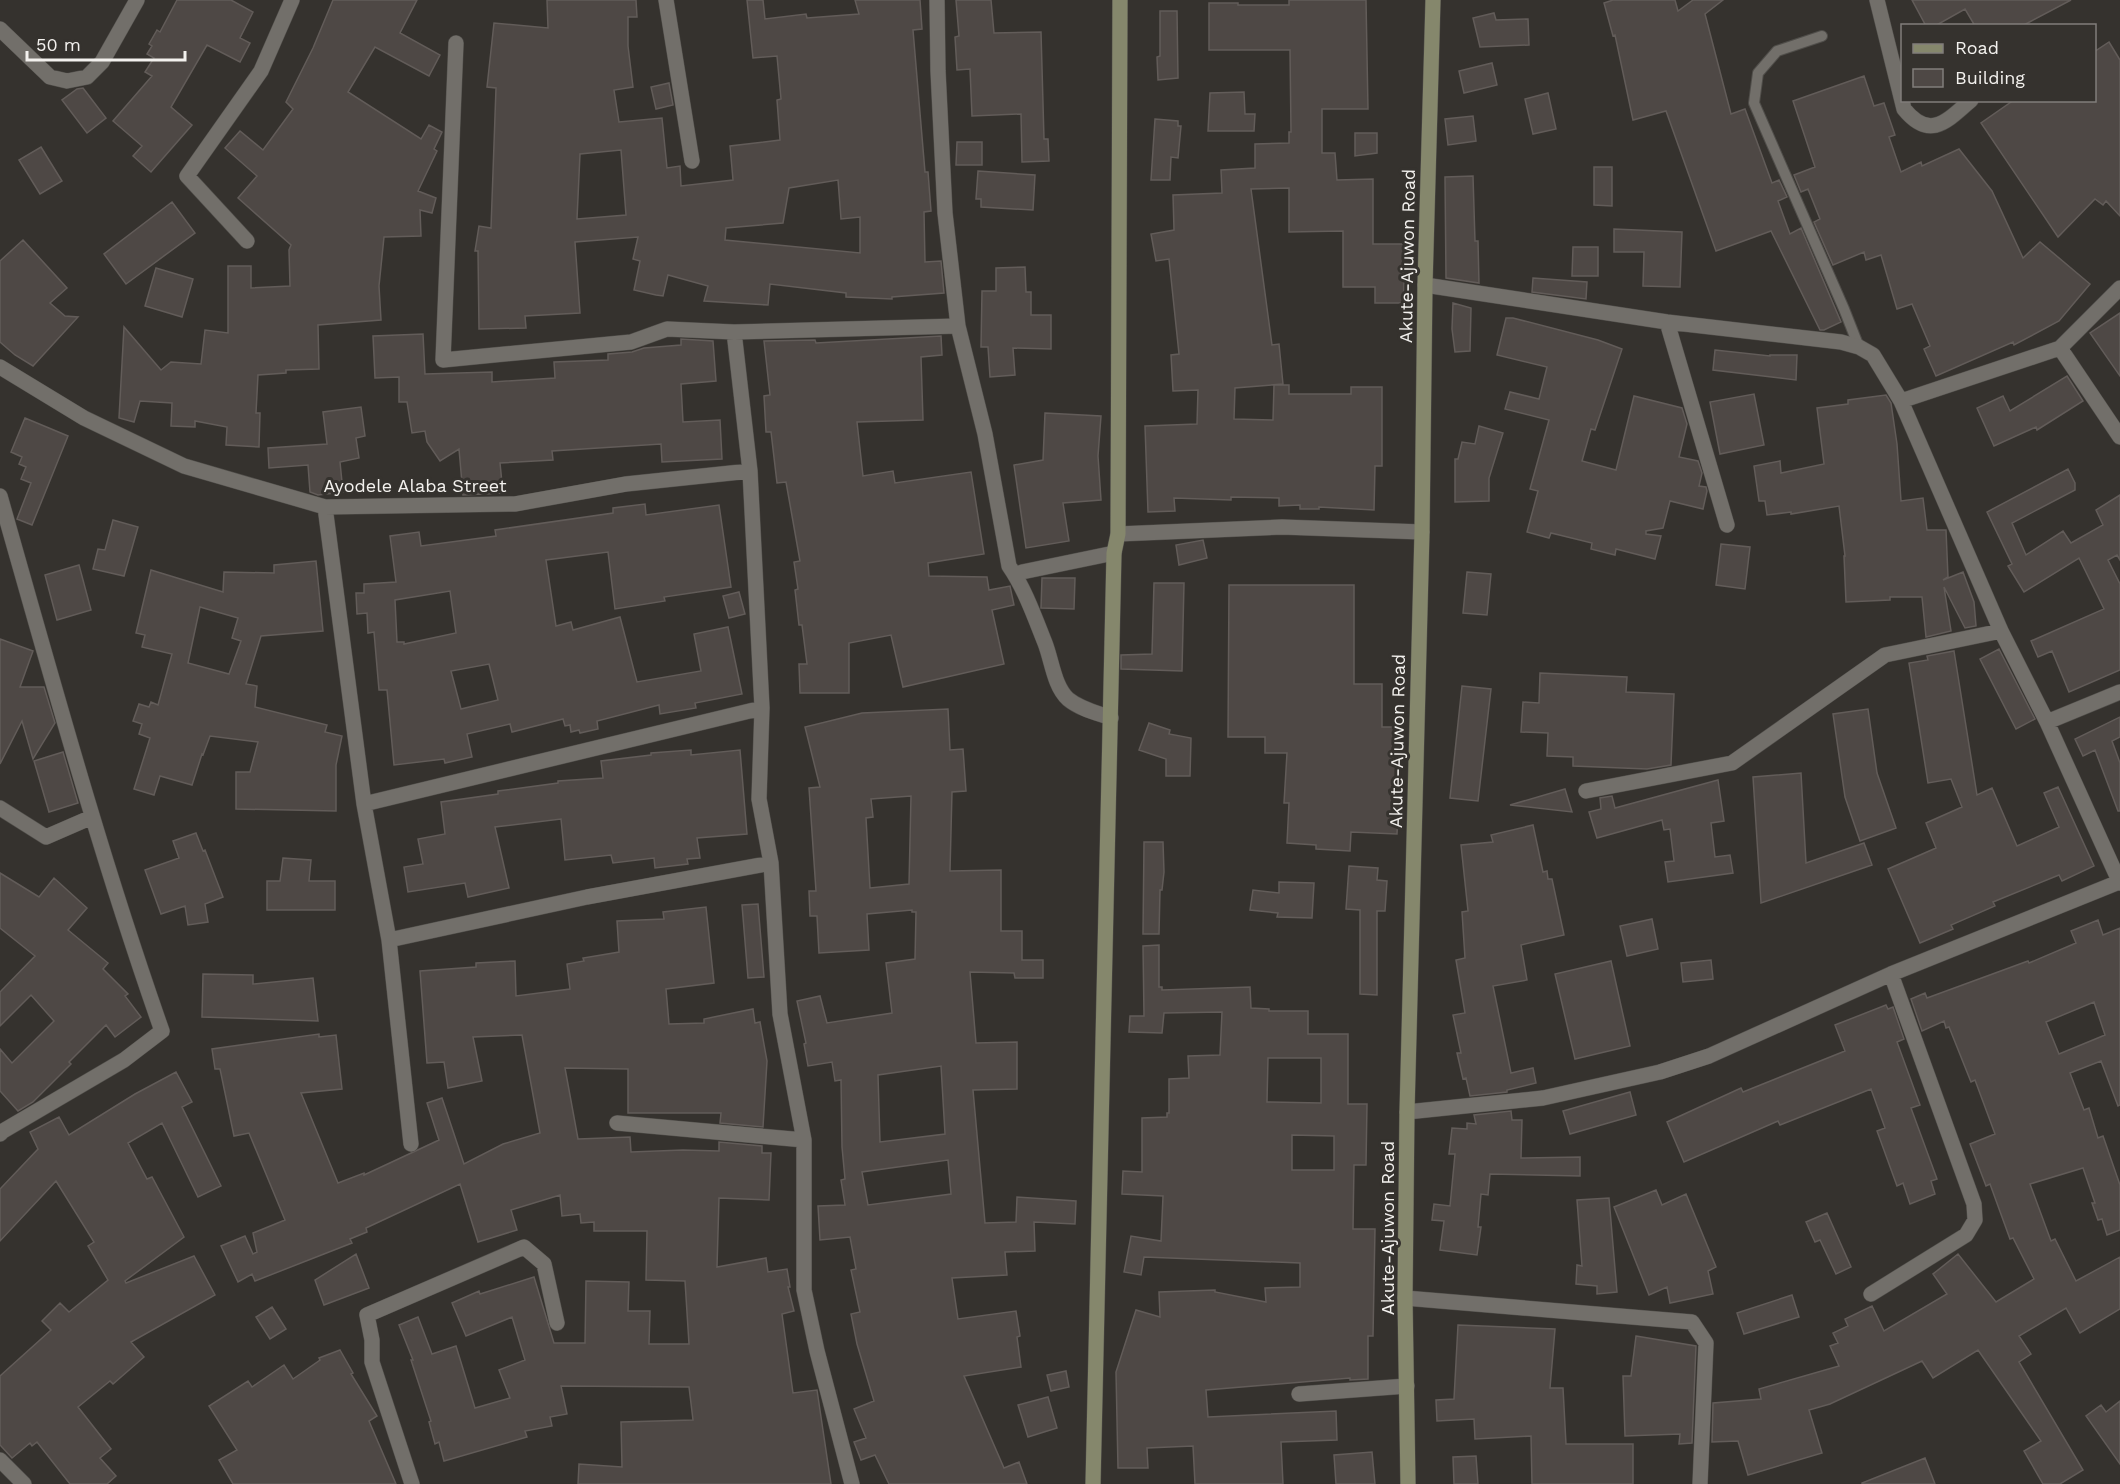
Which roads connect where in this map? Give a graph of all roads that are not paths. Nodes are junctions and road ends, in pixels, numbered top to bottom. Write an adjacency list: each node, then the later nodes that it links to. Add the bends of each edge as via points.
1 (137, 0): 8 (street, via 102,62 87,77 67,81 50,77)
2 (291, 0): 15 (street, via 261,71 187,176)
3 (666, 0): 14 (street)
4 (937, 0): 19 (street, via 945,213)
5 (1120, 0): 31 (main road)
6 (1433, 0): 16 (main road, Akute-Ajuwon Road)
7 (1877, 0): 11 (street)
8 (0, 29)
9 (1822, 36): 21 (lane, via 1777,51 1758,73 1754,103)
10 (456, 43): 20 (street, via 443,360 631,342 668,329)
11 (1901, 93)
12 (1903, 102): 13 (street, via 1915,122 1929,127 1946,122)
13 (1969, 102)
14 (692, 161)
15 (247, 241)
16 (1425, 285): 18 (street); 30 (main road, Akute-Ajuwon Road)
17 (2120, 288): 22 (street)
18 (1667, 322): 21 (street, via 1841,342); 29 (street)
19 (958, 326): 20 (street); 33 (street, via 985,434 1010,566)
20 (734, 332): 26 (street)
21 (1859, 348): 24 (street, via 1873,355)
22 (2060, 348): 24 (street); 25 (street)
23 (0, 367): 28 (street, Ayodele Alaba Street, via 84,418 184,466)
24 (1901, 401): 34 (street)
25 (2120, 437)
26 (750, 471): 28 (street, Ayodele Alaba Street, via 626,483 515,504); 36 (street)
27 (0, 496): 42 (street)
28 (325, 507): 40 (street)
29 (1727, 525)
30 (1422, 532): 31 (street, via 1282,527); 47 (main road, Akute-Ajuwon Road)
31 (1118, 534): 32 (main road)
32 (1114, 553): 33 (street, via 1022,572); 37 (main road)
33 (1017, 577): 37 (street, via 1061,690 1080,707)
34 (2001, 631): 38 (street); 39 (street, via 1885,655 1732,763)
35 (2120, 692): 38 (street)
36 (762, 708): 40 (street); 43 (street, via 759,799)
37 (1111, 718): 61 (main road)
38 (2047, 722): 44 (street)
39 (1586, 791)
40 (364, 804): 45 (street)
41 (0, 808): 42 (street, via 46,837)
42 (92, 817): 49 (street, via 162,1031 124,1060)
43 (771, 863): 45 (street); 50 (street, via 780,1014)
44 (2120, 883): 46 (street)
45 (389, 940): 51 (street)
46 (1891, 974): 47 (street, via 1709,1056 1660,1072 1543,1098); 52 (street, via 1974,1204 1975,1220 1966,1235)
47 (1407, 1112): 53 (main road, Akute-Ajuwon Road)
48 (617, 1123): 50 (street)
49 (1, 1131)
50 (804, 1140): 60 (street, via 804,1290)
51 (411, 1144)
52 (1871, 1294)
53 (1406, 1298): 55 (main road, Akute-Ajuwon Road); 63 (street, via 1692,1322 1706,1343)
54 (557, 1323): 59 (street, via 544,1264 524,1247 367,1315 372,1362)
55 (1407, 1386): 56 (street); 62 (main road, Akute-Ajuwon Road)
56 (1299, 1395)
57 (0, 1461): 58 (street)
58 (24, 1484)
59 (412, 1484)
60 (852, 1484)
61 (1093, 1484)
62 (1408, 1484)
63 (1700, 1484)

